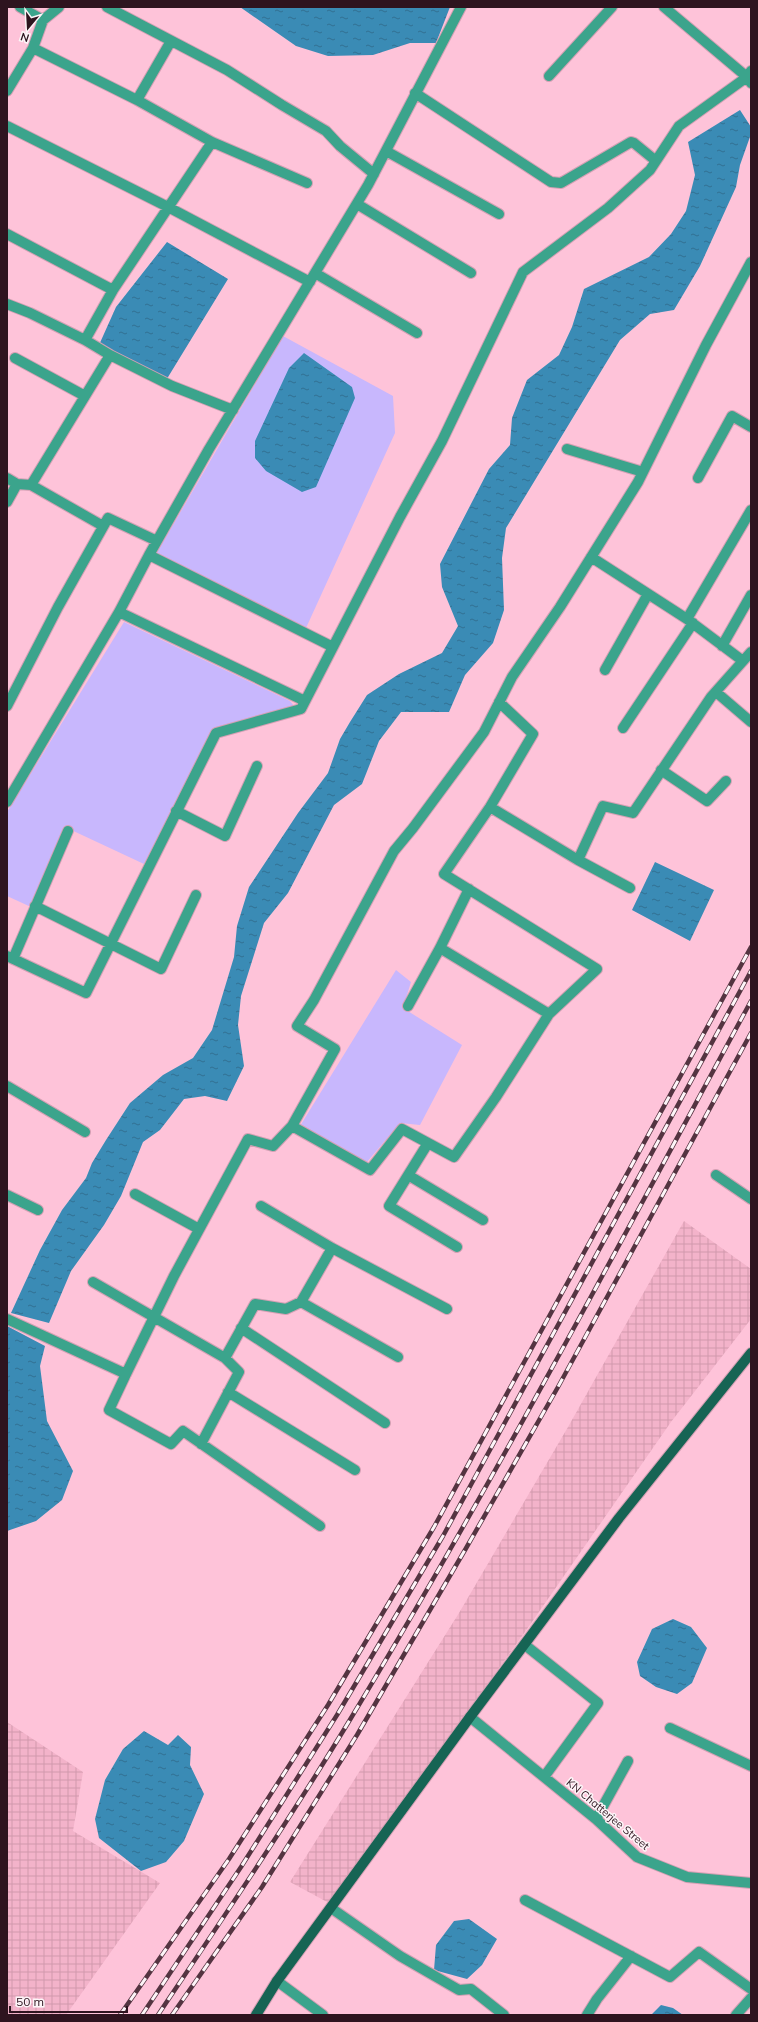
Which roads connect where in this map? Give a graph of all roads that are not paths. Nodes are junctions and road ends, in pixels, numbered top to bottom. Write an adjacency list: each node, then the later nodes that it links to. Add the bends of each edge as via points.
1 (20, 7): 7 (street)
2 (58, 7): 7 (street)
3 (107, 7): 8 (street)
4 (461, 7): 13 (street)
5 (612, 7): 10 (street)
6 (664, 7): 11 (street)
7 (43, 20): 9 (street)
8 (171, 41): 14 (street); 19 (street, via 227,70 326,131)
9 (33, 48): 12 (street); 14 (street)
10 (549, 76)
11 (750, 77): 18 (street, via 679,126)
12 (7, 91)
13 (415, 93): 17 (street); 18 (street, via 551,182 561,183 631,142)
14 (137, 100): 16 (street)
15 (7, 126): 22 (street)
16 (212, 142): 20 (street); 22 (street)
17 (386, 151): 19 (street); 23 (street)
18 (656, 161): 55 (street, via 650,170 608,208 523,272 442,441)
19 (374, 174): 21 (street)
20 (307, 183)
21 (357, 204): 26 (street); 27 (street)
22 (168, 207): 27 (street); 28 (street)
23 (498, 214)
24 (7, 234): 28 (street)
25 (751, 262): 38 (street, via 706,345)
26 (471, 273)
27 (313, 278): 30 (street); 35 (street)
28 (112, 290): 31 (street)
29 (7, 304): 31 (street)
30 (417, 333)
31 (85, 340): 32 (street)
32 (110, 354): 34 (street); 35 (street, via 172,386)
33 (15, 358): 34 (street)
34 (85, 396): 42 (street)
35 (233, 410): 47 (street)
36 (751, 427): 40 (street, via 732,416)
37 (567, 449): 38 (street)
38 (643, 472): 49 (street)
39 (7, 478): 41 (street)
40 (698, 478)
41 (17, 484): 42 (street); 43 (street)
42 (32, 485): 45 (street)
43 (7, 502)
44 (751, 510): 46 (street)
45 (103, 526): 47 (street, via 108,518); 62 (street)
46 (747, 527): 53 (street)
47 (156, 541): 48 (street)
48 (149, 555): 52 (street); 55 (street)
49 (591, 556): 50 (street); 61 (street, via 512,677)
50 (648, 594): 53 (street); 58 (street)
51 (751, 595): 54 (street)
52 (119, 612): 60 (street); 68 (street)
53 (690, 621): 54 (street); 64 (street)
54 (722, 646): 57 (street)
55 (333, 647): 60 (street)
56 (751, 652): 57 (street)
57 (743, 661): 59 (street)
58 (605, 670)
59 (716, 692): 63 (street); 66 (street)
60 (305, 701): 70 (street, via 300,709 216,733)
61 (499, 702): 69 (street, via 533,734); 83 (street, via 484,732 394,851 314,1000 297,1026 334,1049)
62 (7, 706)
63 (751, 722)
64 (623, 728)
65 (257, 766): 70 (street, via 225,836)
66 (661, 770): 67 (street, via 708,801); 72 (street, via 632,813 603,806)
67 (726, 781)
68 (7, 802)
69 (490, 807): 72 (street); 74 (street, via 444,874)
70 (176, 811): 77 (street)
71 (68, 831): 76 (street)
72 (578, 860): 73 (street)
73 (630, 888)
74 (468, 889): 78 (street); 81 (street, via 597,969)
75 (196, 895): 77 (street, via 161,969)
76 (35, 906): 77 (street); 79 (street)
77 (111, 944): 79 (street, via 86,993)
78 (440, 948): 80 (street); 81 (street)
79 (10, 957)
80 (408, 1006)
81 (549, 1014): 85 (street, via 454,1157)
82 (7, 1086): 84 (street)
83 (292, 1126): 85 (street, via 370,1170 402,1129); 94 (street, via 273,1146 248,1139)
84 (85, 1132)
85 (428, 1143): 86 (street)
86 (408, 1175): 93 (street); 95 (street, via 389,1206)
87 (716, 1175): 90 (street)
88 (135, 1194): 94 (street)
89 (7, 1195): 92 (street)
90 (751, 1199)
91 (261, 1206): 96 (street)
92 (38, 1210)
93 (483, 1220)
94 (199, 1230): 100 (street)
95 (457, 1247)
96 (332, 1248): 98 (street); 99 (street)
97 (93, 1282): 100 (street)
98 (301, 1302): 102 (street, via 286,1309 255,1304); 105 (street)
99 (447, 1309)
100 (154, 1318): 104 (street); 106 (street)
101 (7, 1319): 106 (street)
102 (241, 1328): 104 (street); 108 (street)
103 (751, 1353): 112 (main road, via 619,1518)
104 (225, 1358): 107 (street, via 238,1372)
105 (398, 1358)
106 (126, 1374): 109 (street, via 109,1410 171,1444 183,1431)
107 (228, 1392): 109 (street); 110 (street)
108 (385, 1423)
109 (201, 1444): 111 (street)
110 (355, 1470)
111 (320, 1526)
112 (525, 1645): 113 (main road); 117 (street, via 598,1703)
113 (470, 1717): 117 (street, KN Chatterjee Street); 121 (main road)
114 (670, 1728): 116 (street)
115 (628, 1761): 118 (street)
116 (751, 1766)
117 (544, 1777): 118 (street, KN Chatterjee Street)
118 (596, 1819): 119 (street, KN Chatterjee Street, via 637,1857 687,1878)
119 (751, 1883)
120 (525, 1900): 122 (street)
121 (331, 1908): 123 (main road); 128 (street, via 400,1956 459,1990 471,1989)
122 (630, 1956): 124 (street, via 670,1977 699,1952); 129 (street)
123 (277, 1981): 126 (main road); 127 (street)
124 (751, 1989)
125 (751, 1998): 130 (street)
126 (256, 2015)
127 (323, 2015)
128 (504, 2015)
129 (587, 2015)
130 (736, 2015)

